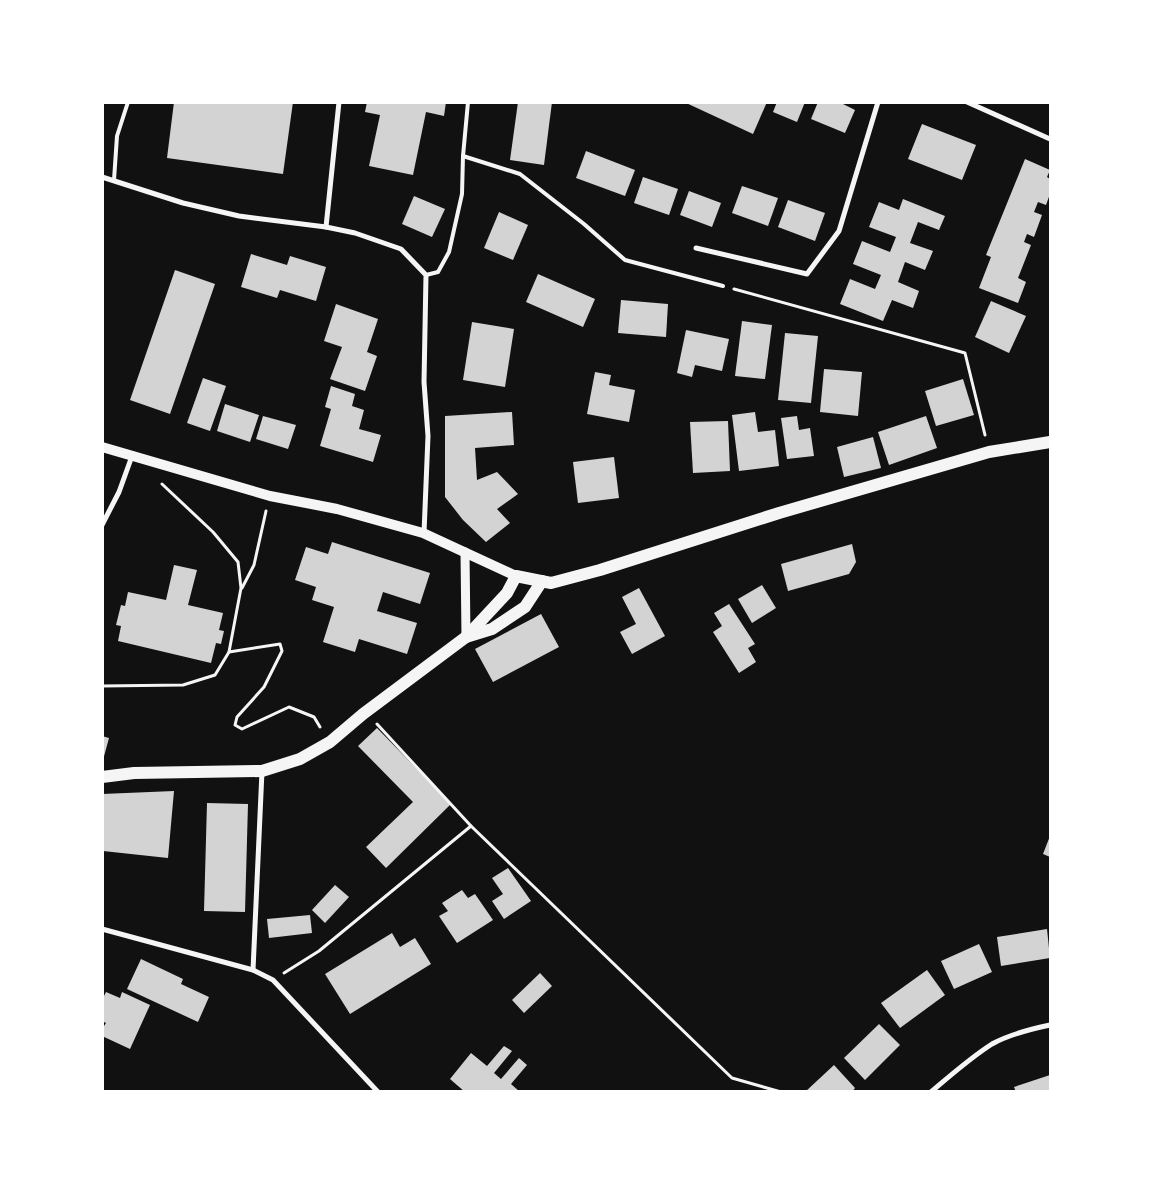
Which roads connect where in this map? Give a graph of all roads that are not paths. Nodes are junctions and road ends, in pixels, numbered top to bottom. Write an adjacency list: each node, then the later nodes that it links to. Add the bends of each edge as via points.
1 (128, 102): 9 (lane, via 117,136)
2 (339, 102): 10 (street)
3 (468, 102): 7 (lane)
4 (878, 102): 11 (street, via 839,231 806,274)
5 (967, 102): 6 (street)
6 (1050, 139)
7 (463, 156): 12 (lane, via 462,194 449,252 438,272); 13 (lane, via 520,174 625,260)
8 (102, 177): 9 (street)
9 (114, 180): 10 (street, via 192,206 239,216)
10 (326, 227): 12 (street, via 400,249)
11 (696, 248)
12 (426, 275): 18 (street, via 424,382 428,436)
13 (722, 286)
14 (1050, 442): 21 (main road, via 989,452 779,513 600,570 551,583)
15 (102, 447): 16 (main road)
16 (132, 456): 17 (street); 18 (main road, via 270,496 337,509)
17 (102, 526)
18 (424, 533): 19 (main road)
19 (465, 552): 20 (main road); 22 (street)
20 (516, 576): 21 (main road); 22 (main road, via 507,593)
21 (542, 581): 22 (main road, via 525,607 492,629)
22 (466, 637): 23 (main road, via 330,742 300,759)
23 (262, 771): 24 (main road, via 134,773); 26 (street)
24 (102, 777)
25 (102, 930): 26 (street)
26 (253, 970): 28 (street, via 273,980)
27 (1050, 1025): 29 (street, via 1024,1031 993,1044)
28 (378, 1092)
29 (931, 1092)

